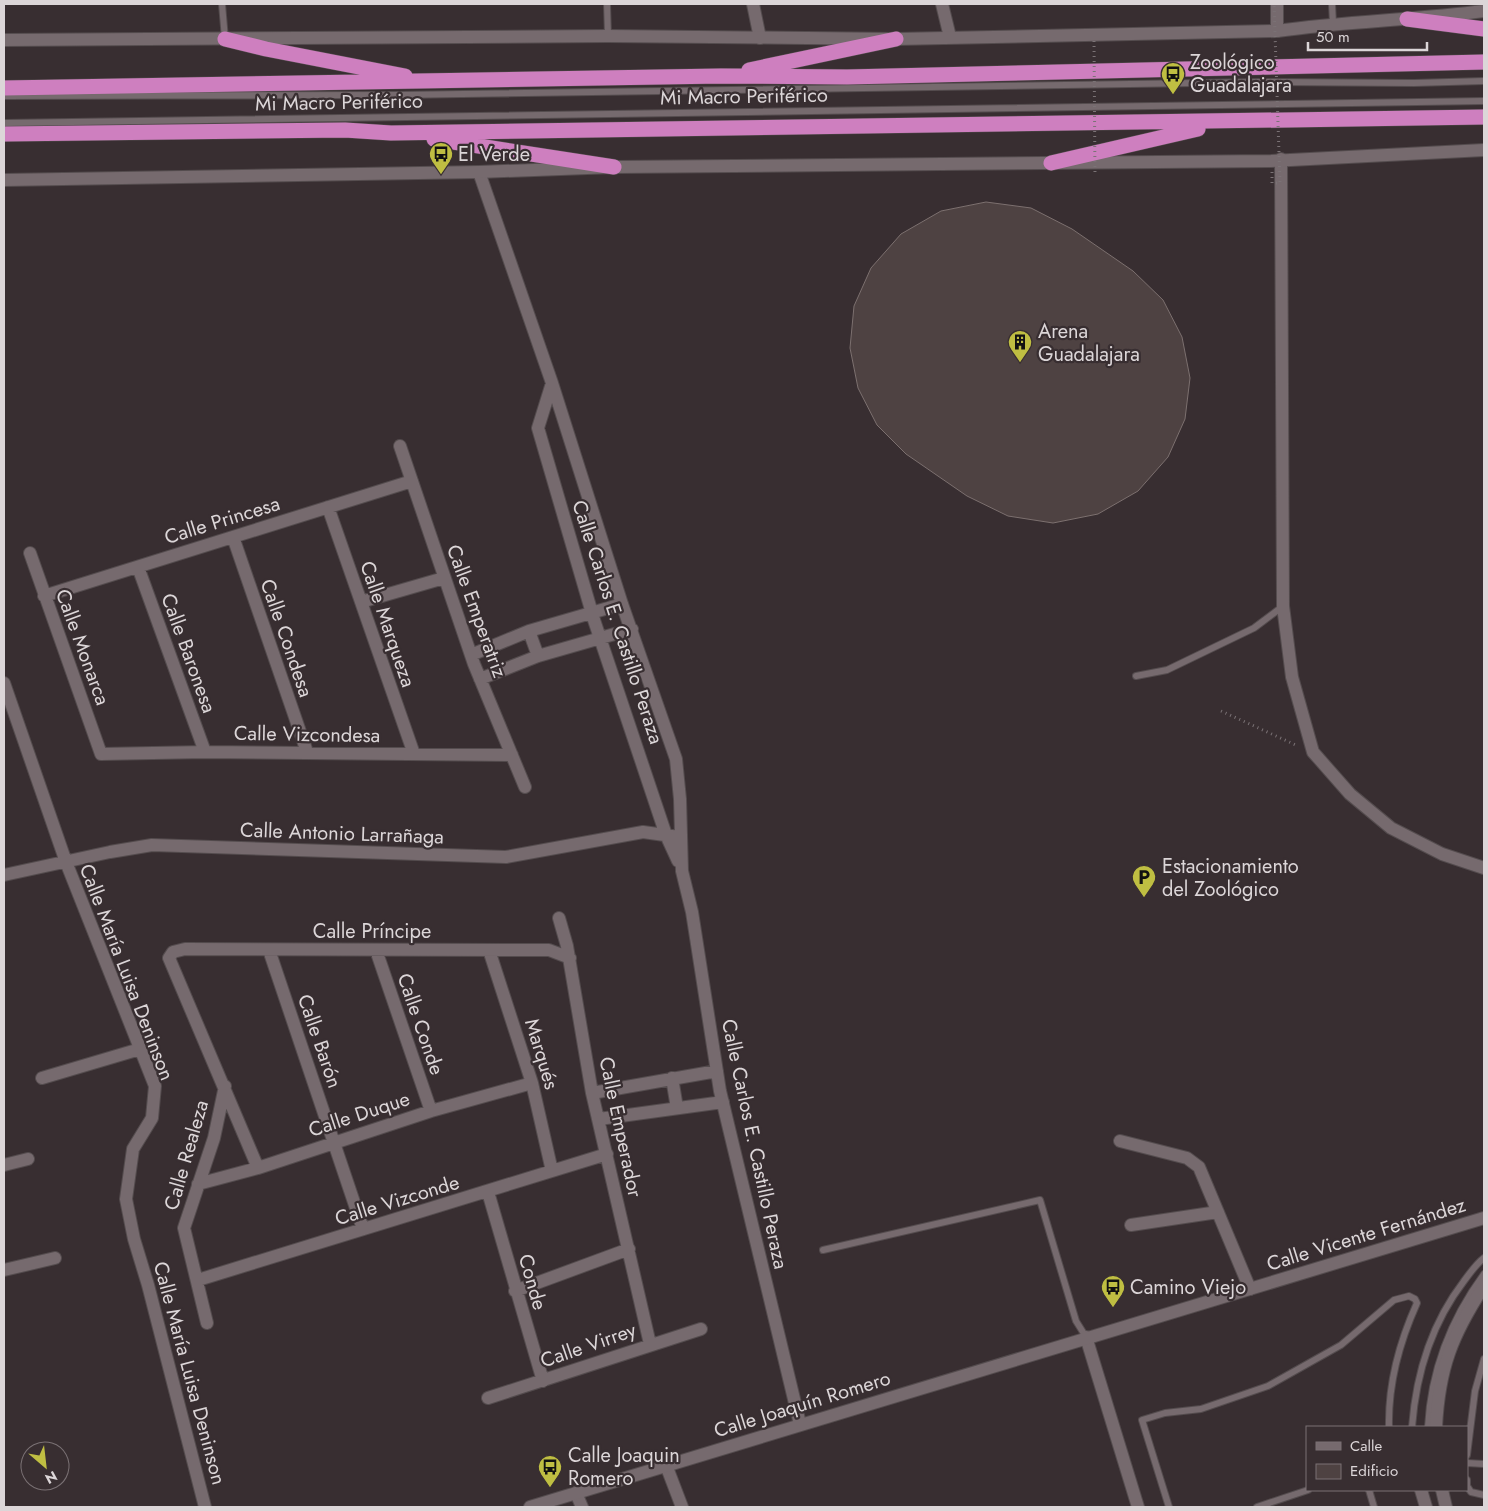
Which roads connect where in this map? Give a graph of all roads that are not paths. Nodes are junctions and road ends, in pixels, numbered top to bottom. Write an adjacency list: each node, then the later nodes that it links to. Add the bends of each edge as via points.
1 (222, 4): 16 (lane)
2 (607, 4): 13 (lane)
3 (753, 4): 15 (street)
4 (942, 4): 14 (street)
5 (1276, 4): 12 (street)
6 (1332, 4): 10 (lane)
7 (1483, 8): 8 (street)
8 (1458, 9): 9 (street)
9 (1407, 18): 10 (street); 11 (highway)
10 (1333, 23): 12 (street)
11 (1484, 29)
12 (1277, 31): 14 (street)
13 (608, 36): 15 (street); 16 (street)
14 (950, 37): 17 (street)
15 (760, 38): 17 (street)
16 (225, 39): 18 (street); 22 (highway)
17 (896, 39): 20 (highway)
18 (4, 40)
19 (1484, 62): 20 (highway, via 848,77)
20 (721, 76): 22 (highway)
21 (1484, 81): 24 (lane, Mi Macro Periférico, via 399,95)
22 (436, 82): 23 (highway)
23 (4, 88)
24 (4, 96)
25 (1484, 101): 28 (lane, Mi Macro Periférico)
26 (1484, 117): 27 (highway)
27 (1227, 122): 29 (highway); 33 (highway)
28 (4, 123)
29 (391, 133): 30 (highway, via 345,130); 34 (highway)
30 (4, 134)
31 (1484, 150): 32 (street)
32 (1280, 159): 33 (street); 48 (street)
33 (1051, 163): 34 (street)
34 (614, 167): 35 (street)
35 (479, 172): 36 (street); 37 (street, Calle Carlos E. Castillo Peraza)
36 (4, 180)
37 (552, 383): 47 (street, Calle Carlos E. Castillo Peraza); 49 (street, Calle Carlos E. Castillo Peraza, via 538,428)
38 (400, 446): 39 (street, Calle Emperatriz)
39 (412, 480): 40 (street, Calle Princesa); 44 (street, Calle Emperatriz)
40 (328, 507): 41 (street, Calle Princesa); 46 (street, Calle Marqueza)
41 (233, 537): 43 (street, Calle Princesa); 59 (street, Calle Condesa)
42 (30, 553): 45 (street, Calle Monarca)
43 (138, 567): 45 (street, Calle Princesa); 58 (street, Calle Baronesa)
44 (444, 578): 46 (street); 53 (street, Calle Emperatriz)
45 (44, 596): 60 (street, Calle Monarca)
46 (361, 602): 61 (street, Calle Marqueza)
47 (622, 604): 49 (street); 50 (street, Calle Carlos E. Castillo Peraza)
48 (1284, 606): 55 (lane, via 1254,628 1167,670); 66 (street, via 1292,677 1313,752 1350,794 1390,828 1442,854)
49 (592, 612): 51 (street); 52 (street, Calle Carlos E. Castillo Peraza)
50 (632, 629): 52 (street); 64 (street, Calle Carlos E. Castillo Peraza, via 676,759 680,799)
51 (529, 631): 53 (street); 54 (street)
52 (600, 638): 54 (street); 64 (street, Calle Carlos E. Castillo Peraza)
53 (471, 655): 56 (street, Calle Emperatriz)
54 (538, 656): 56 (street)
55 (1136, 676)
56 (480, 679): 62 (street, Calle Emperatriz)
57 (4, 683): 65 (street, Calle María Luisa Deninson)
58 (205, 752): 59 (street, Calle Vizcondesa); 60 (street, Calle Vizcondesa)
59 (306, 752): 61 (street, Calle Vizcondesa)
60 (101, 754)
61 (414, 754): 62 (street, Calle Vizcondesa)
62 (512, 755): 63 (street, Calle Emperatriz)
63 (525, 787)
64 (673, 836): 65 (street, Calle Antonio Larrañaga, via 643,832 506,857 152,845); 75 (street, Calle Carlos E. Castillo Peraza, via 692,912)
65 (66, 862): 67 (street, Calle Antonio Larrañaga); 74 (street, Calle María Luisa Deninson)
66 (1484, 868)
67 (4, 875)
68 (559, 918): 73 (street, Calle Emperador)
69 (269, 950): 70 (street, Calle Príncipe); 72 (street, Calle Príncipe); 85 (street, Calle Barón)
70 (376, 950): 71 (street, Calle Príncipe); 83 (street, Calle Conde)
71 (489, 950): 73 (street, Calle Príncipe, via 549,950); 78 (street, Marqués)
72 (173, 952): 79 (street, Calle Realeza, via 169,958)
73 (570, 958): 80 (street, Calle Emperador)
74 (140, 1049): 76 (street); 131 (street, Calle María Luisa Deninson, via 155,1086 152,1118 133,1149 126,1199)
75 (717, 1071): 77 (street); 81 (street, Calle Carlos E. Castillo Peraza)
76 (42, 1078)
77 (672, 1078): 80 (street); 82 (street)
78 (532, 1083): 83 (street, Calle Duque); 91 (street, Marqués)
79 (225, 1086): 90 (street, Calle Realeza); 92 (street, Calle Realeza, via 214,1138)
80 (592, 1093): 84 (street, Calle Emperador)
81 (723, 1102): 82 (street); 115 (street, Calle Carlos E. Castillo Peraza)
82 (677, 1108): 84 (street)
83 (431, 1110): 85 (street, Calle Duque)
84 (599, 1119): 87 (street, Calle Emperador)
85 (335, 1140): 90 (street, Calle Duque); 97 (street, Calle Barón)
86 (1120, 1141): 94 (street, via 1194,1162)
87 (607, 1154): 91 (street, Calle Vizconde); 98 (street, Calle Emperador)
88 (28, 1159): 89 (street)
89 (4, 1165)
90 (258, 1168): 92 (street, Calle Duque)
91 (552, 1171): 93 (street, Calle Vizconde)
92 (198, 1184): 104 (street, Calle Realeza, via 184,1228)
93 (488, 1192): 97 (street, Calle Vizconde); 107 (street, Conde)
94 (1218, 1212): 96 (street); 106 (street)
95 (1484, 1218): 106 (street, Calle Vicente Fernández)
96 (1131, 1225)
97 (363, 1229): 104 (street, Calle Vizconde)
98 (629, 1249): 107 (street); 111 (street, Calle Emperador)
99 (823, 1250): 110 (lane, via 1040,1200 1076,1321)
100 (55, 1258): 102 (street)
101 (1484, 1258): 117 (lane, via 1451,1298 1429,1342 1414,1395)
102 (4, 1270)
103 (1484, 1274): 118 (lane, via 1467,1297 1443,1349 1433,1379)
104 (198, 1280): 108 (street, Calle Realeza)
105 (1484, 1286): 119 (street, via 1466,1313 1444,1363)
106 (1250, 1289): 110 (street, Calle Vicente Fernández)
107 (515, 1291): 113 (street, Conde)
108 (207, 1323)
109 (701, 1329): 111 (street, Calle Virrey)
110 (1086, 1337): 115 (street, Calle Joaquín Romero); 135 (street)
111 (650, 1344): 113 (street, Calle Virrey)
112 (1484, 1359): 120 (lane, via 1475,1391)
113 (543, 1381): 114 (street, Calle Virrey)
114 (488, 1398)
115 (800, 1424): 123 (street, Calle Joaquín Romero)
116 (1389, 1426): 136 (lane, via 1396,1356 1417,1303 1409,1296 1394,1300 1362,1329 1326,1354 1268,1386 1201,1409 1165,1413 1142,1420)
117 (1412, 1426)
118 (1428, 1426)
119 (1436, 1426)
120 (1468, 1447)
121 (1468, 1463): 122 (lane)
122 (1484, 1464)
123 (666, 1465): 129 (street, Calle Joaquín Romero); 134 (street)
124 (1468, 1488): 130 (lane, via 1471,1492)
125 (1306, 1491): 137 (lane)
126 (1369, 1491): 138 (lane)
127 (1421, 1491): 139 (street)
128 (1442, 1491): 140 (street)
129 (576, 1493): 132 (street, Calle Joaquín Romero); 133 (street)
130 (1484, 1495)
131 (206, 1507)
132 (532, 1507)
133 (582, 1507)
134 (682, 1507)
135 (1138, 1507)
136 (1169, 1507)
137 (1257, 1507)
138 (1374, 1507)
139 (1426, 1507)
140 (1446, 1507)

